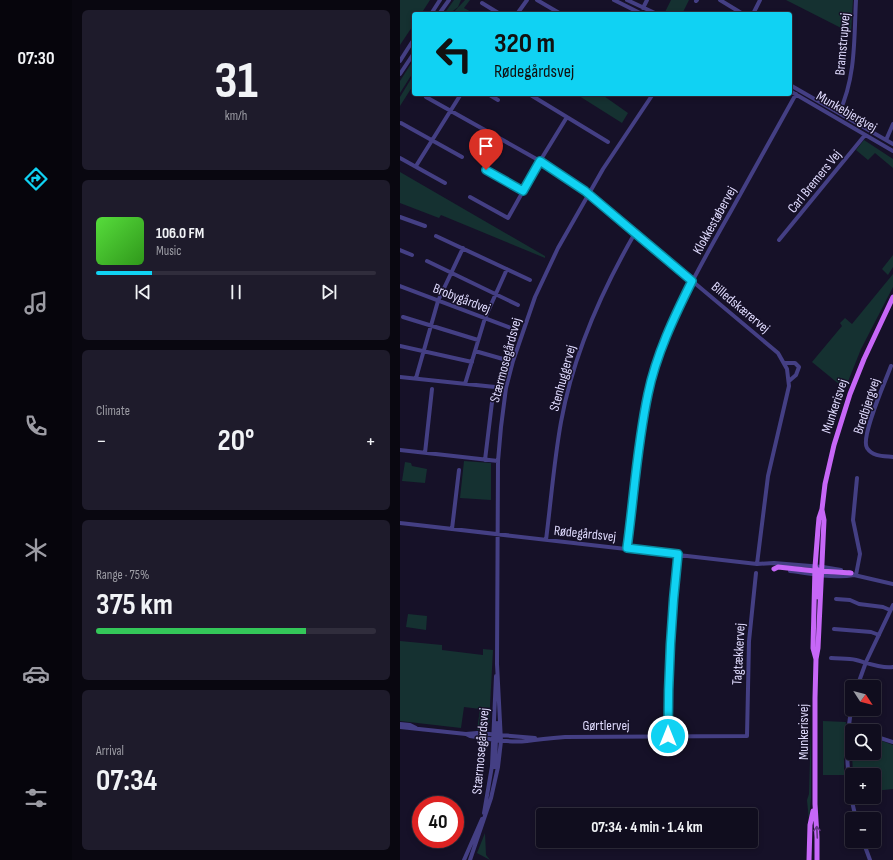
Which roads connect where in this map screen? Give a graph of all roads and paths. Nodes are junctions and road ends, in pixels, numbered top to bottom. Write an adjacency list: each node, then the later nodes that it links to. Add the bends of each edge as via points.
1 (440, 0): 13 (street)
2 (449, 0): 14 (street)
3 (528, 0): 16 (street)
4 (537, 0): 17 (street)
5 (614, 0): 18 (street)
6 (627, 0): 12 (street)
7 (646, 0): 12 (street)
8 (720, 0): 20 (street)
9 (760, 0): 21 (street)
10 (856, 0): 36 (street, Bramstrupvej, via 853,68 848,91)
11 (482, 3): 15 (street)
12 (643, 8): 19 (street)
13 (432, 12)
14 (440, 12)
15 (497, 12)
16 (519, 12)
17 (558, 12)
18 (636, 12)
19 (652, 12)
20 (740, 12)
21 (754, 12)
22 (412, 42): 24 (street)
23 (412, 56): 25 (street)
24 (400, 61)
25 (400, 74)
26 (792, 86): 36 (street, Munkebjergvej)
27 (792, 92): 28 (street, Munkebjergvej)
28 (796, 94): 40 (street, Munkebjergvej); 67 (street, Klokkestøbervej)
29 (460, 96): 35 (street)
30 (491, 96): 34 (street)
31 (532, 96): 37 (street)
32 (652, 96): 53 (street, Stærmosegårdsvej)
33 (426, 97): 35 (street, Billedskærervej)
34 (498, 100)
35 (450, 110): 41 (street); 48 (street, Billedskærervej)
36 (839, 113): 42 (street, Munkebjergvej)
37 (567, 117): 43 (street); 48 (street)
38 (401, 123): 41 (street)
39 (893, 124): 42 (street)
40 (865, 135): 45 (street, Munkebjergvej); 59 (street, Carl Bremers Vej)
41 (432, 140): 46 (street); 49 (street)
42 (886, 140): 44 (street, Munkebjergvej)
43 (608, 142)
44 (893, 144)
45 (893, 151)
46 (462, 157)
47 (400, 158): 49 (street)
48 (540, 161): 52 (street); 53 (street, Billedskærervej)
49 (416, 166): 51 (street)
50 (486, 170): 52 (street)
51 (445, 183)
52 (523, 191): 54 (street, via 508,218)
53 (588, 194): 57 (street, Billedskærervej); 98 (street, Stærmosegårdsvej, via 540,284 522,332 506,388)
54 (470, 197)
55 (400, 217): 56 (street)
56 (425, 226)
57 (635, 234): 67 (street, Billedskærervej); 105 (street, Stenhuggervej, via 599,302 574,369 560,428)
58 (436, 236): 60 (street)
59 (779, 240)
60 (463, 248): 64 (street); 65 (street)
61 (400, 250): 62 (street)
62 (412, 255)
63 (427, 261): 65 (street)
64 (507, 269): 66 (street); 69 (street)
65 (451, 273): 69 (street); 71 (street)
66 (530, 280)
67 (692, 281): 85 (street, Billedskærervej, via 774,349); 106 (street, Klokkestøbervej, via 666,336 648,394 639,441)
68 (400, 286): 71 (street, Brobygårdvej)
69 (496, 294): 73 (street); 76 (street)
70 (893, 297): 74 (main road, Munkerisvej)
71 (438, 300): 76 (street, Brobygårdvej); 77 (street)
72 (893, 303): 74 (main road, Munkerisvej)
73 (518, 305)
74 (884, 316): 101 (main road, Munkerisvej, via 864,359 841,420 825,484)
75 (403, 317): 77 (street)
76 (485, 318): 78 (street, Brobygårdvej); 79 (street)
77 (431, 326): 79 (street); 82 (street)
78 (516, 330)
79 (478, 340): 81 (street)
80 (400, 346): 82 (street)
81 (475, 351): 83 (street); 84 (street)
82 (424, 352): 84 (street); 88 (street)
83 (503, 360)
84 (472, 362): 90 (street)
85 (784, 363): 89 (street, Billedskærervej); 89 (street, Billedskærervej, via 796,363 799,367 796,375)
86 (891, 366): 96 (street, Bredbjergvej, via 865,438 867,448 874,454)
87 (400, 377): 88 (street)
88 (416, 378): 90 (street)
89 (789, 381): 108 (street, Billedskærervej, via 768,476)
90 (465, 384): 91 (street)
91 (495, 387)
92 (432, 389): 95 (street)
93 (493, 394): 97 (street)
94 (400, 450): 95 (street)
95 (425, 453): 97 (street)
96 (893, 457)
97 (485, 460): 98 (street)
98 (498, 461): 104 (street, Stærmosegårdsvej)
99 (459, 470): 103 (street)
100 (857, 478): 112 (street, via 853,515 860,554)
101 (822, 509): 110 (main road, Munkerisvej, via 824,520); 110 (main road, Munkerisvej, via 818,518)
102 (400, 523): 103 (street, Rødegårdsvej)
103 (452, 529): 104 (street, Rødegårdsvej)
104 (498, 534): 105 (street, Rødegårdsvej); 122 (street, Stærmosegårdsvej)
105 (546, 540): 106 (street, Rødegårdsvej)
106 (627, 548): 107 (street, Rødegårdsvej)
107 (678, 554): 108 (street, Rødegårdsvej); 128 (street, via 670,634)
108 (760, 564): 109 (street, Rødegårdsvej); 110 (street, Rødegårdsvej, via 774,563)
109 (774, 569): 110 (main road, via 778,567)
110 (819, 571): 112 (main road); 120 (main road, Munkerisvej, via 820,623); 120 (main road, Munkerisvej, via 813,648)
111 (756, 573): 129 (street, Tagtækkervej, via 749,641)
112 (854, 574): 113 (street)
113 (893, 584)
114 (836, 599): 116 (street)
115 (893, 605): 116 (street)
116 (890, 610): 118 (street)
117 (834, 629): 118 (street)
118 (879, 635): 121 (street)
119 (831, 658): 121 (street)
120 (816, 659): 134 (main road, Munkerisvej)
121 (866, 662): 123 (street, via 880,667); 124 (street)
122 (498, 664): 130 (street, Stærmosegårdsvej); 130 (street, Stærmosegårdsvej, via 495,689)
123 (893, 667)
124 (860, 680)
125 (400, 724): 127 (street, Gørtlervej)
126 (400, 727): 127 (street, Gørtlervej)
127 (416, 728): 130 (street, Gørtlervej)
128 (668, 736): 129 (street, Gørtlervej); 130 (street, Gørtlervej, via 579,736 527,741)
129 (746, 736)
130 (497, 738): 138 (street, Stærmosegårdsvej, via 484,813); 138 (street, Stærmosegårdsvej, via 495,784)
131 (881, 738): 132 (street)
132 (893, 742)
133 (849, 760): 135 (street, via 848,780)
134 (815, 804): 137 (main road, Munkerisvej, via 810,825); 141 (main road, Munkerisvej, one-way to 134)
135 (855, 812)
136 (866, 848): 142 (street)
137 (809, 849): 139 (main road, Munkerisvej); 140 (main road)
138 (468, 858)
139 (809, 860)
140 (812, 860)
141 (817, 860)
142 (870, 860)

